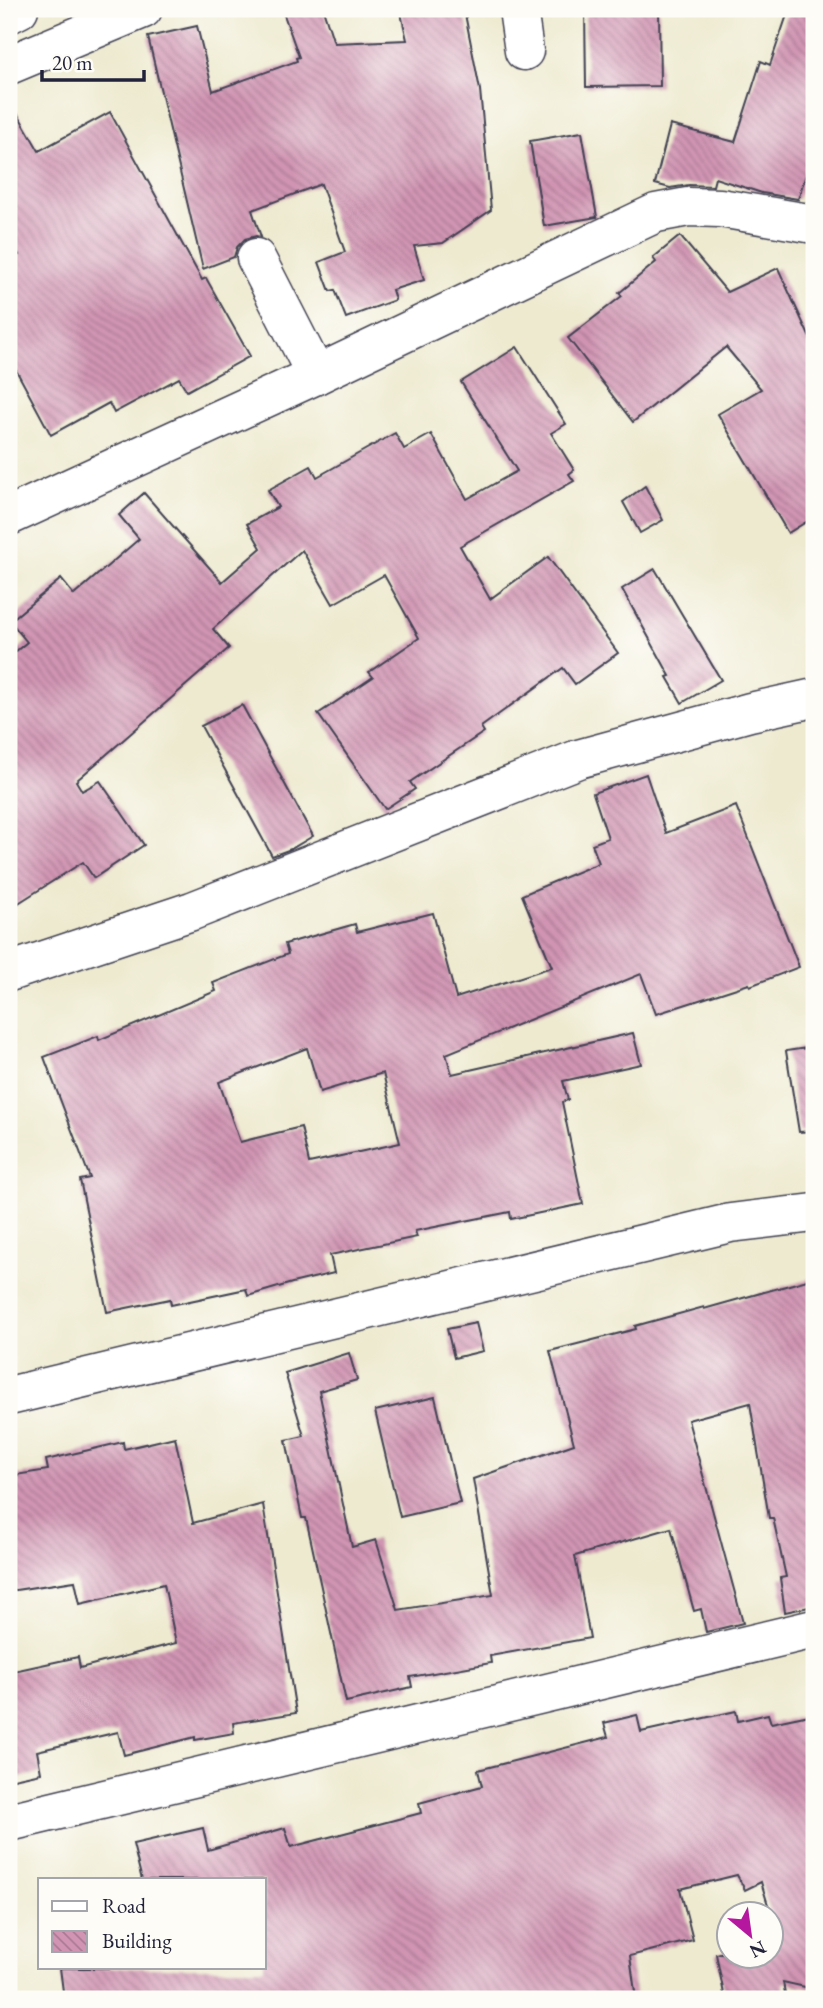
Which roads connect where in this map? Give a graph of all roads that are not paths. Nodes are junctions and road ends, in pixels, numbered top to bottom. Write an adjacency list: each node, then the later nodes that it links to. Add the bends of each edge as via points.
1 (19, 9): 4 (street)
2 (143, 9): 6 (street)
3 (518, 9): 5 (street)
4 (9, 14)
5 (524, 51)
6 (9, 65)
7 (814, 224): 9 (street, via 720,208 656,213)
8 (256, 258): 9 (street)
9 (316, 374): 10 (street)
10 (9, 516)
11 (814, 698): 12 (street, via 578,759 192,911)
12 (9, 972)
13 (814, 1213): 14 (street, via 730,1223)
14 (9, 1395)
15 (814, 1629): 16 (street)
16 (9, 1822)

